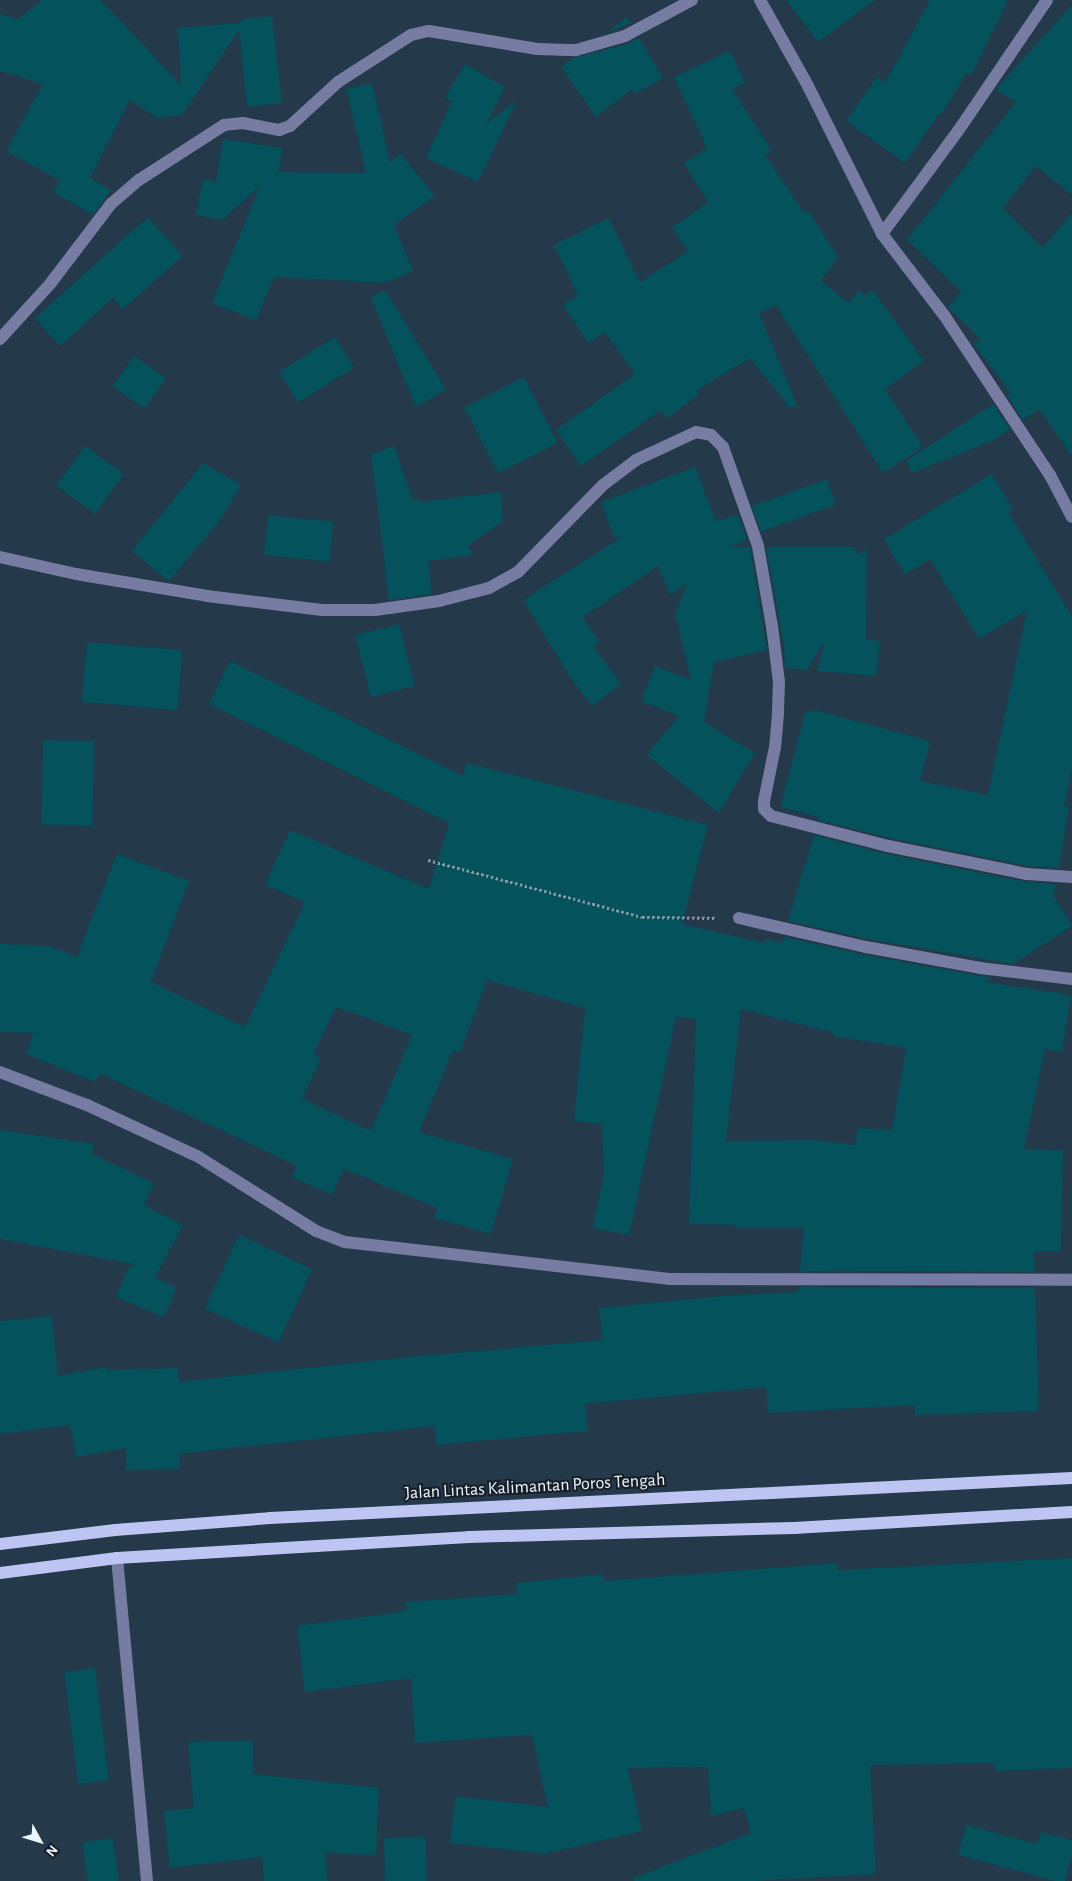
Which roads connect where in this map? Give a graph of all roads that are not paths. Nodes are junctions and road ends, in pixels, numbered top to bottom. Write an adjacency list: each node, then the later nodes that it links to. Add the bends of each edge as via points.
1 (692, 0): 5 (street, via 626,36 576,50 538,49 428,31 411,35 338,82 290,126 279,130 243,123 224,125 139,180 111,204 50,284)
2 (760, 0): 4 (street, via 808,86)
3 (1047, 0): 4 (street, via 958,131)
4 (882, 234): 6 (street, via 944,315 1050,475)
5 (0, 340)
6 (1072, 517)
7 (0, 557): 8 (street, via 94,578 322,610 375,610 439,601 489,588 518,572 603,485 636,460 696,432 711,435 723,447 758,546 772,626 779,682 778,706 776,748 764,809 771,816 888,846 1027,874)
8 (1072, 877)
9 (739, 918): 10 (street, via 866,947 980,968)
10 (1072, 979)
11 (0, 1072): 12 (street, via 87,1105 197,1156 316,1231 345,1242 669,1278)
12 (1072, 1280)
13 (1072, 1478): 15 (main road, Jalan Lintas Kalimantan Poros Tengah, via 270,1518 115,1530)
14 (1072, 1512): 16 (main road, via 794,1528 468,1537)
15 (0, 1544)
16 (117, 1558): 17 (main road); 18 (street)
17 (0, 1573)
18 (147, 1881)

